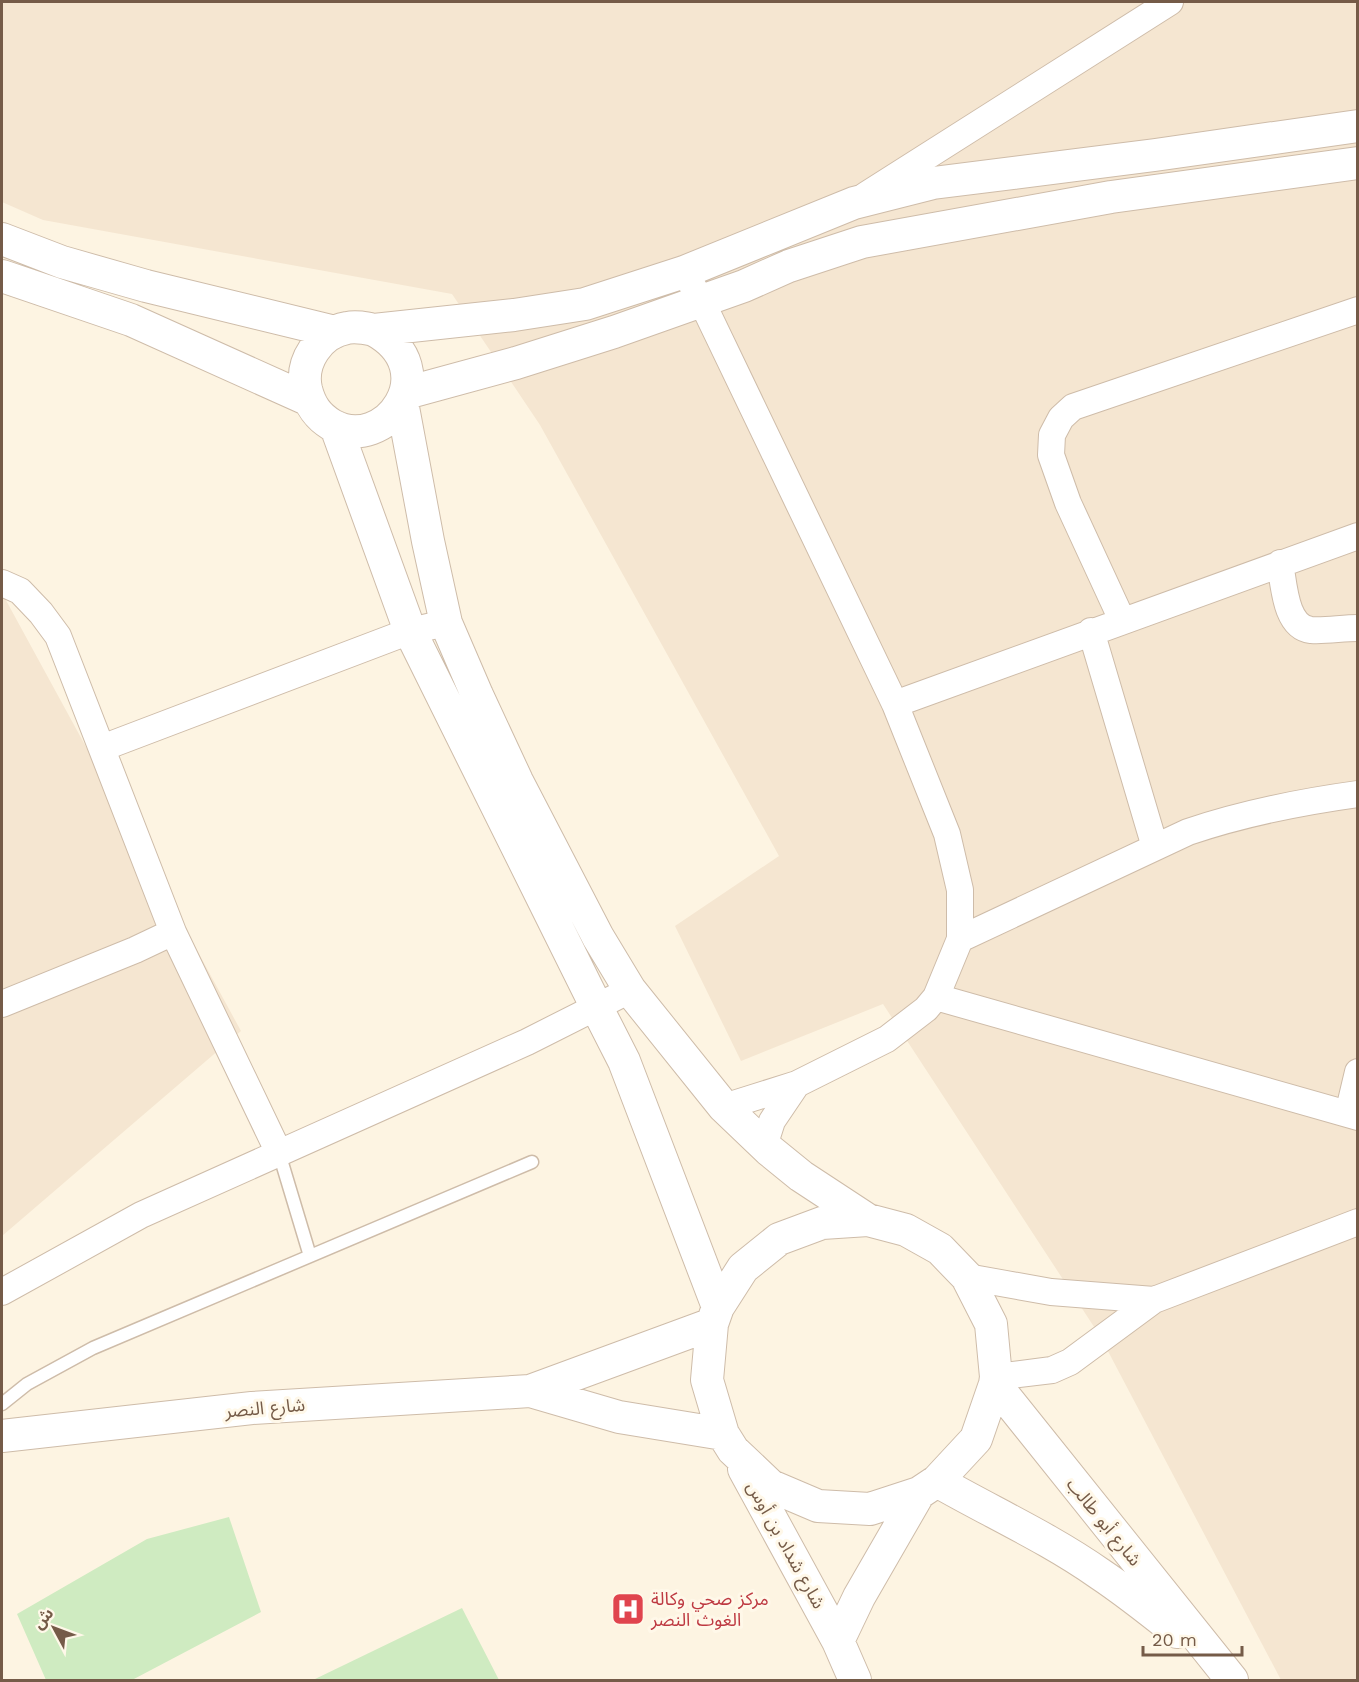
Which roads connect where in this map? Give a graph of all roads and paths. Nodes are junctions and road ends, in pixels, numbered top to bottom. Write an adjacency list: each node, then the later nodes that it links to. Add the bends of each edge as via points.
1 (1170, 2): 4 (street)
2 (1358, 126): 4 (street, via 933,183)
3 (1358, 163): 8 (street, via 1111,197 862,242)
4 (854, 203): 6 (street)
5 (2, 238): 11 (street, via 62,262 146,286)
6 (684, 272): 8 (street); 10 (street, via 585,304)
7 (2, 276): 13 (street, via 130,320)
8 (701, 300): 12 (street, via 614,332); 23 (street)
9 (1358, 310): 18 (street, via 1073,407 1061,418 1052,435 1051,455 1068,503)
10 (374, 330): 11 (street, via 361,327); 12 (street, via 398,348 405,362 408,378)
11 (335, 332): 13 (street, via 318,343 308,360 304,381)
12 (404, 397): 14 (street, via 393,415 373,427); 19 (street)
13 (309, 400): 14 (street, via 315,411)
14 (336, 427): 21 (street)
15 (1358, 536): 16 (street)
16 (1280, 563): 18 (street); 20 (street, via 1291,618 1298,626 1314,630)
17 (2, 583): 24 (street, via 20,591 58,636)
18 (1122, 620): 22 (street)
19 (446, 623): 21 (street); 29 (street, via 537,819)
20 (1358, 628)
21 (410, 631): 24 (street); 32 (street)
22 (1090, 631): 23 (street); 26 (street)
23 (895, 704): 28 (street, via 947,834 960,890)
24 (102, 748): 27 (street)
25 (1358, 794): 26 (street, via 1227,819)
26 (1155, 847): 28 (street)
27 (173, 932): 31 (street); 38 (street)
28 (960, 939): 30 (street)
29 (630, 990): 32 (street); 35 (street)
30 (936, 997): 34 (street, via 887,1039); 36 (street)
31 (2, 1004)
32 (597, 1008): 38 (street); 46 (street, via 624,1061)
33 (1358, 1072): 36 (street)
34 (797, 1084): 35 (street); 37 (street, via 772,1121 765,1143)
35 (724, 1107): 37 (street)
36 (1352, 1116)
37 (769, 1150): 40 (street)
38 (279, 1153): 42 (lane); 44 (street, via 141,1215)
39 (532, 1162): 42 (lane)
40 (868, 1220): 43 (street, via 906,1230 940,1249); 46 (street, via 822,1223 779,1239 743,1268)
41 (1358, 1222): 45 (street)
42 (310, 1256): 49 (lane, via 93,1348 27,1384)
43 (967, 1277): 45 (street, via 1051,1292); 47 (street, via 991,1324)
44 (2, 1292)
45 (1154, 1300): 47 (street, via 1070,1362 1052,1370)
46 (715, 1316): 48 (street, شارع النصر); 51 (street, شارع شداد بن أوس, via 707,1380)
47 (995, 1381): 52 (street, شارع شداد بن أوس, via 976,1439); 54 (street, شارع أبو طالب)
48 (530, 1391): 50 (street, شارع النصر, via 252,1408); 51 (street, شارع النصر)
49 (2, 1404)
50 (2, 1436)
51 (728, 1442): 52 (street, via 771,1486 818,1506 870,1509); 53 (street, شارع شداد بن أوس)
52 (928, 1487): 53 (street, شارع شداد بن أوس, via 859,1597); 54 (street, شارع أبو طالب, via 1024,1527 1100,1573)
53 (838, 1641): 55 (street, شارع شداد بن أوس)
54 (1223, 1670)
55 (855, 1680)

